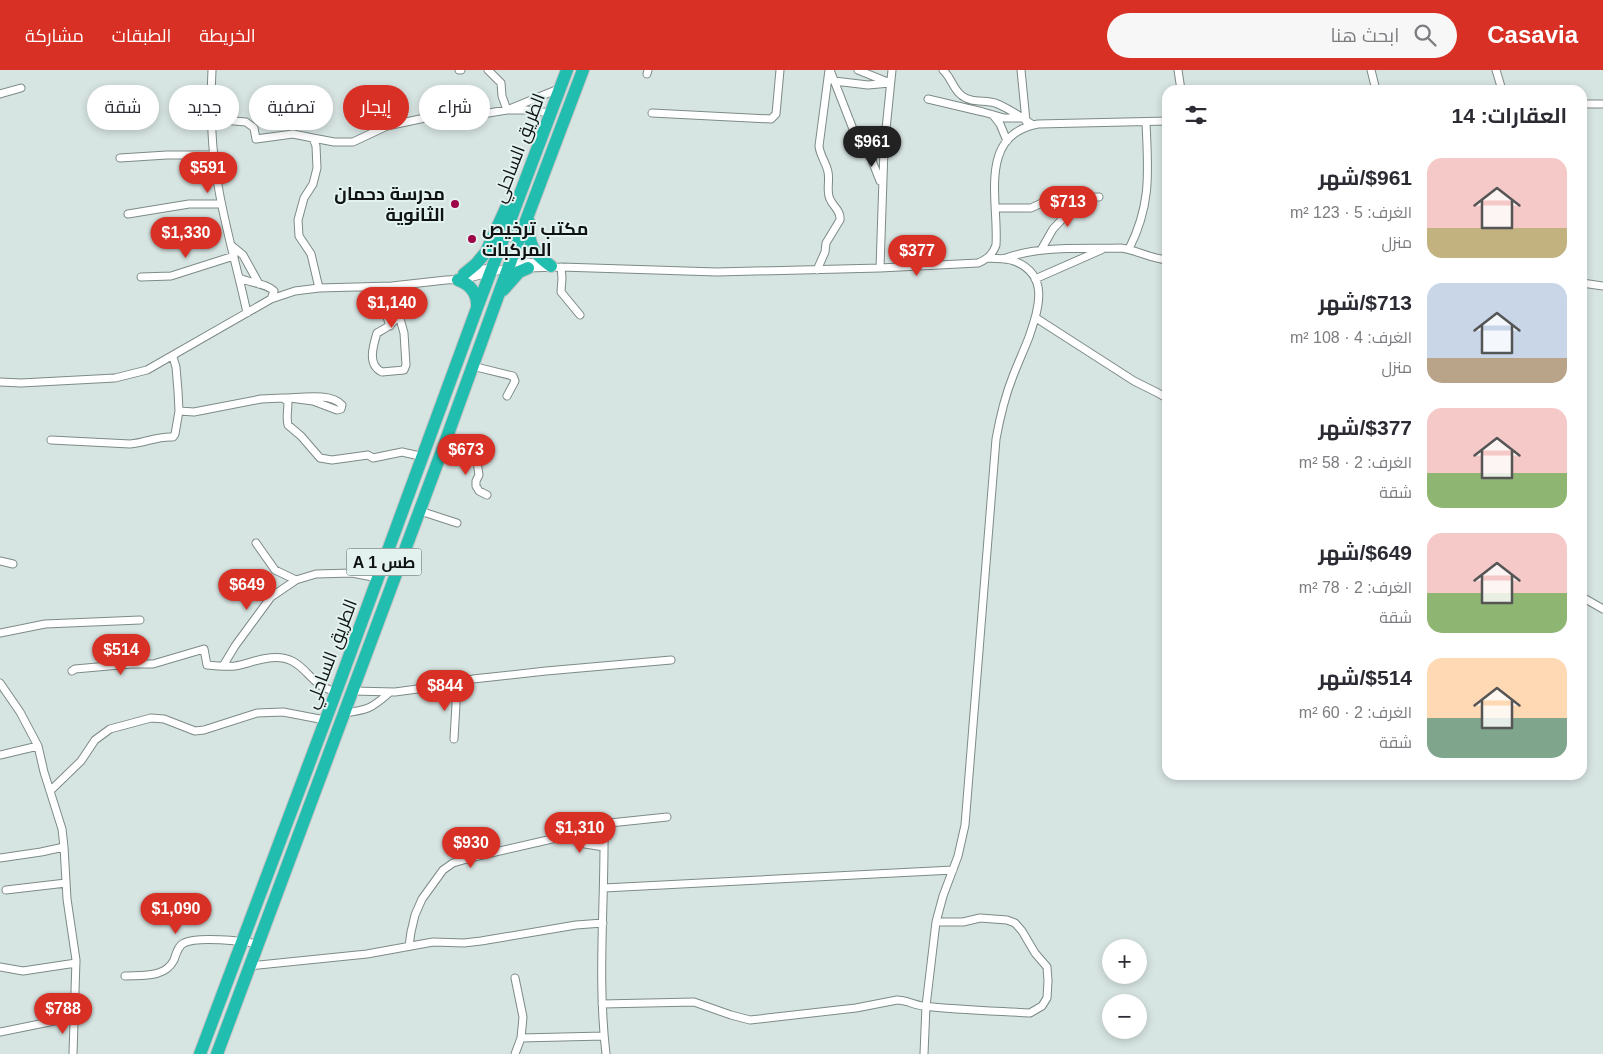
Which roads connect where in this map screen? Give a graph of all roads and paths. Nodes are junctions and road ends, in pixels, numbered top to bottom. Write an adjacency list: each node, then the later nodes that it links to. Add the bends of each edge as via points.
1 (212, 70): 16 (street)
2 (488, 70): 26 (street, via 500,84)
3 (567, 70): 21 (highway, الطريق الساحلي / A 1 طس)
4 (584, 70): 46 (highway, الطريق الساحلي / A 1 طس)
5 (780, 70): 28 (street, via 776,114 771,119)
6 (829, 70): 14 (street); 61 (street, via 819,146 828,169 829,196 839,211 840,220 826,243)
7 (858, 70): 15 (street)
8 (892, 70): 15 (street)
9 (943, 70): 30 (street, via 964,97 998,104)
10 (1021, 70): 30 (street)
11 (1178, 70): 17 (street)
12 (1371, 70): 18 (street)
13 (1496, 70): 19 (street)
14 (834, 81): 15 (street, via 868,85); 40 (street, via 853,130 871,158)
15 (890, 83): 40 (street)
16 (211, 85)
17 (1180, 85)
18 (1375, 85)
19 (1500, 85)
20 (21, 88): 22 (street)
21 (561, 88): 26 (street); 27 (highway, الطريق الساحلي / A 1 طس)
22 (0, 94)
23 (928, 100): 29 (street)
24 (1587, 104): 25 (street)
25 (1603, 104)
26 (507, 110): 27 (street); 36 (street, via 425,118 387,126 352,142)
27 (551, 113): 44 (highway, الطريق الساحلي / A 1 طس)
28 (652, 113)
29 (992, 115): 30 (street); 37 (street)
30 (1024, 119): 34 (street)
31 (239, 121): 36 (street, via 254,128 256,138 293,134)
32 (1162, 121): 33 (street)
33 (1146, 122): 34 (street); 50 (street, via 1146,199 1143,216)
34 (1033, 125): 37 (street, via 1018,131)
35 (212, 130): 38 (street)
36 (313, 138): 71 (street, via 317,168 298,220 299,236 311,254)
37 (1007, 141): 45 (street, via 995,167)
38 (214, 155): 39 (street); 43 (street)
39 (120, 158)
40 (882, 184): 59 (street)
41 (1099, 197): 42 (street)
42 (1082, 198): 45 (street, via 1053,199 1031,208); 51 (street, via 1053,229)
43 (221, 204): 47 (street, via 189,204); 48 (street)
44 (516, 205): 60 (highway, الطريق الساحلي / A 1 طس); 64 (highway, via 506,208 486,252 476,264)
45 (995, 208): 53 (street, via 996,245)
46 (531, 209): 56 (highway, الطريق الساحلي / A 1 طس); 57 (highway, via 530,243 536,255)
47 (128, 214)
48 (232, 246): 52 (street); 66 (street, via 243,255)
49 (1104, 248): 50 (street); 51 (street); 65 (street)
50 (1129, 249): 55 (street)
51 (1041, 250): 54 (street)
52 (234, 256): 62 (street, via 172,276); 63 (street)
53 (988, 258): 54 (street); 59 (street, via 973,263)
54 (1003, 259): 65 (street, via 1022,264)
55 (1162, 259)
56 (509, 266): 57 (street, via 528,262); 58 (street); 60 (street); 72 (highway, الطريق الساحلي / A 1 طس)
57 (556, 267): 58 (street); 61 (street, via 717,272); 78 (street, via 562,278 561,292)
58 (528, 268): 72 (highway)
59 (880, 268): 61 (street)
60 (493, 270): 64 (street); 75 (highway, الطريق الساحلي / A 1 طس)
61 (817, 270)
62 (141, 277)
63 (240, 278): 66 (street); 76 (street)
64 (456, 278): 68 (street); 75 (highway, via 472,288)
65 (1035, 279): 79 (street, via 1040,300)
66 (259, 284): 73 (street, via 274,291)
67 (1587, 284): 69 (street)
68 (392, 286): 70 (street); 77 (street)
69 (1603, 286)
70 (374, 287): 71 (street); 74 (street)
71 (319, 288): 73 (street)
72 (498, 296): 82 (highway, الطريق الساحلي / A 1 طس)
73 (271, 298): 76 (street)
74 (384, 304): 77 (street); 80 (street)
75 (477, 308): 90 (highway, الطريق الساحلي / A 1 طس)
76 (248, 313): 81 (street)
77 (398, 314): 80 (street); 80 (street, via 404,332 406,365 404,370 382,372 375,367 373,346 377,333)
78 (580, 315)
79 (1036, 318): 85 (street); 123 (street, via 1007,391 996,439 965,825)
80 (390, 326)
81 (173, 357): 83 (street, via 147,370 115,378); 87 (street)
82 (472, 366): 84 (street, via 513,376); 89 (highway, الطريق الساحلي / A 1 طس)
83 (0, 382)
84 (507, 396)
85 (1162, 396)
86 (286, 398): 86 (street, via 325,397 342,405 336,410 313,401); 87 (street); 90 (street, via 288,425 320,458 332,460 368,455 373,458 402,452)
87 (179, 412): 88 (street, via 173,437 130,444)
88 (51, 440)
89 (443, 448): 91 (street, via 476,455 476,486); 92 (highway, الطريق الساحلي / A 1 طس)
90 (424, 457): 97 (highway, الطريق الساحلي / A 1 طس)
91 (487, 495)
92 (420, 511): 93 (street); 108 (highway, الطريق الساحلي / A 1 طس)
93 (457, 523)
94 (256, 544): 98 (street, via 275,570)
95 (0, 561): 96 (street)
96 (13, 564)
97 (378, 578): 98 (street, via 352,572 316,574); 109 (highway, الطريق الساحلي / A 1 طس)
98 (296, 580): 104 (street, via 271,597)
99 (1587, 600): 100 (street)
100 (1603, 610)
101 (140, 620): 102 (street, via 45,624)
102 (0, 633)
103 (670, 660): 107 (street, via 473,679)
104 (223, 666): 105 (street, via 207,665 204,649 153,664); 109 (street, via 254,660 286,659 308,672 319,684)
105 (72, 671)
106 (0, 683): 114 (street)
107 (455, 684): 110 (street); 113 (street)
108 (352, 691): 110 (street); 111 (highway, الطريق الساحلي / A 1 طس)
109 (336, 692): 112 (highway, الطريق الساحلي / A 1 طس)
110 (389, 693): 111 (street, via 367,709)
111 (344, 713): 130 (highway, الطريق الساحلي / A 1 طس)
112 (325, 720): 116 (street, via 284,712 258,713 195,731 164,719 151,718 110,729 95,740 77,766); 129 (highway, الطريق الساحلي / A 1 طس)
113 (454, 740)
114 (38, 746): 115 (street); 116 (street)
115 (0, 755)
116 (50, 791): 121 (street)
117 (667, 817): 118 (street, via 610,823)
118 (604, 827): 119 (street, via 582,829); 120 (street)
119 (565, 836): 120 (street, via 585,844); 131 (street, via 461,860 448,866 418,907 410,932)
120 (604, 846): 125 (street)
121 (64, 847): 122 (street); 124 (street)
122 (0, 858)
123 (953, 870): 125 (street); 127 (street)
124 (66, 883): 126 (street); 132 (street)
125 (604, 888): 128 (street)
126 (6, 890)
127 (936, 922): 138 (street); 138 (street, via 964,922 980,918 1015,923 1047,968 1047,998 1042,1006 1030,1013)
128 (602, 923): 131 (street, via 481,941); 137 (street)
129 (242, 941): 130 (street); 135 (street, via 187,942 181,945 166,971); 144 (highway, الطريق الساحلي / A 1 طس)
130 (258, 944): 133 (highway, الطريق الساحلي / A 1 طس)
131 (410, 946): 133 (street)
132 (76, 963): 134 (street, via 24,971); 139 (street)
133 (250, 966): 145 (highway, الطريق الساحلي / A 1 طس)
134 (0, 967)
135 (125, 976)
136 (515, 978): 142 (street, via 523,1017)
137 (602, 1004): 138 (street, via 694,1002 750,1020 896,1000); 141 (street)
138 (926, 1006): 148 (street)
139 (74, 1017): 140 (street); 143 (street)
140 (0, 1032)
141 (604, 1036): 142 (street); 147 (street)
142 (521, 1038): 146 (street)
143 (73, 1054)
144 (200, 1054)
145 (217, 1054)
146 (515, 1054)
147 (606, 1054)
148 (924, 1054)

